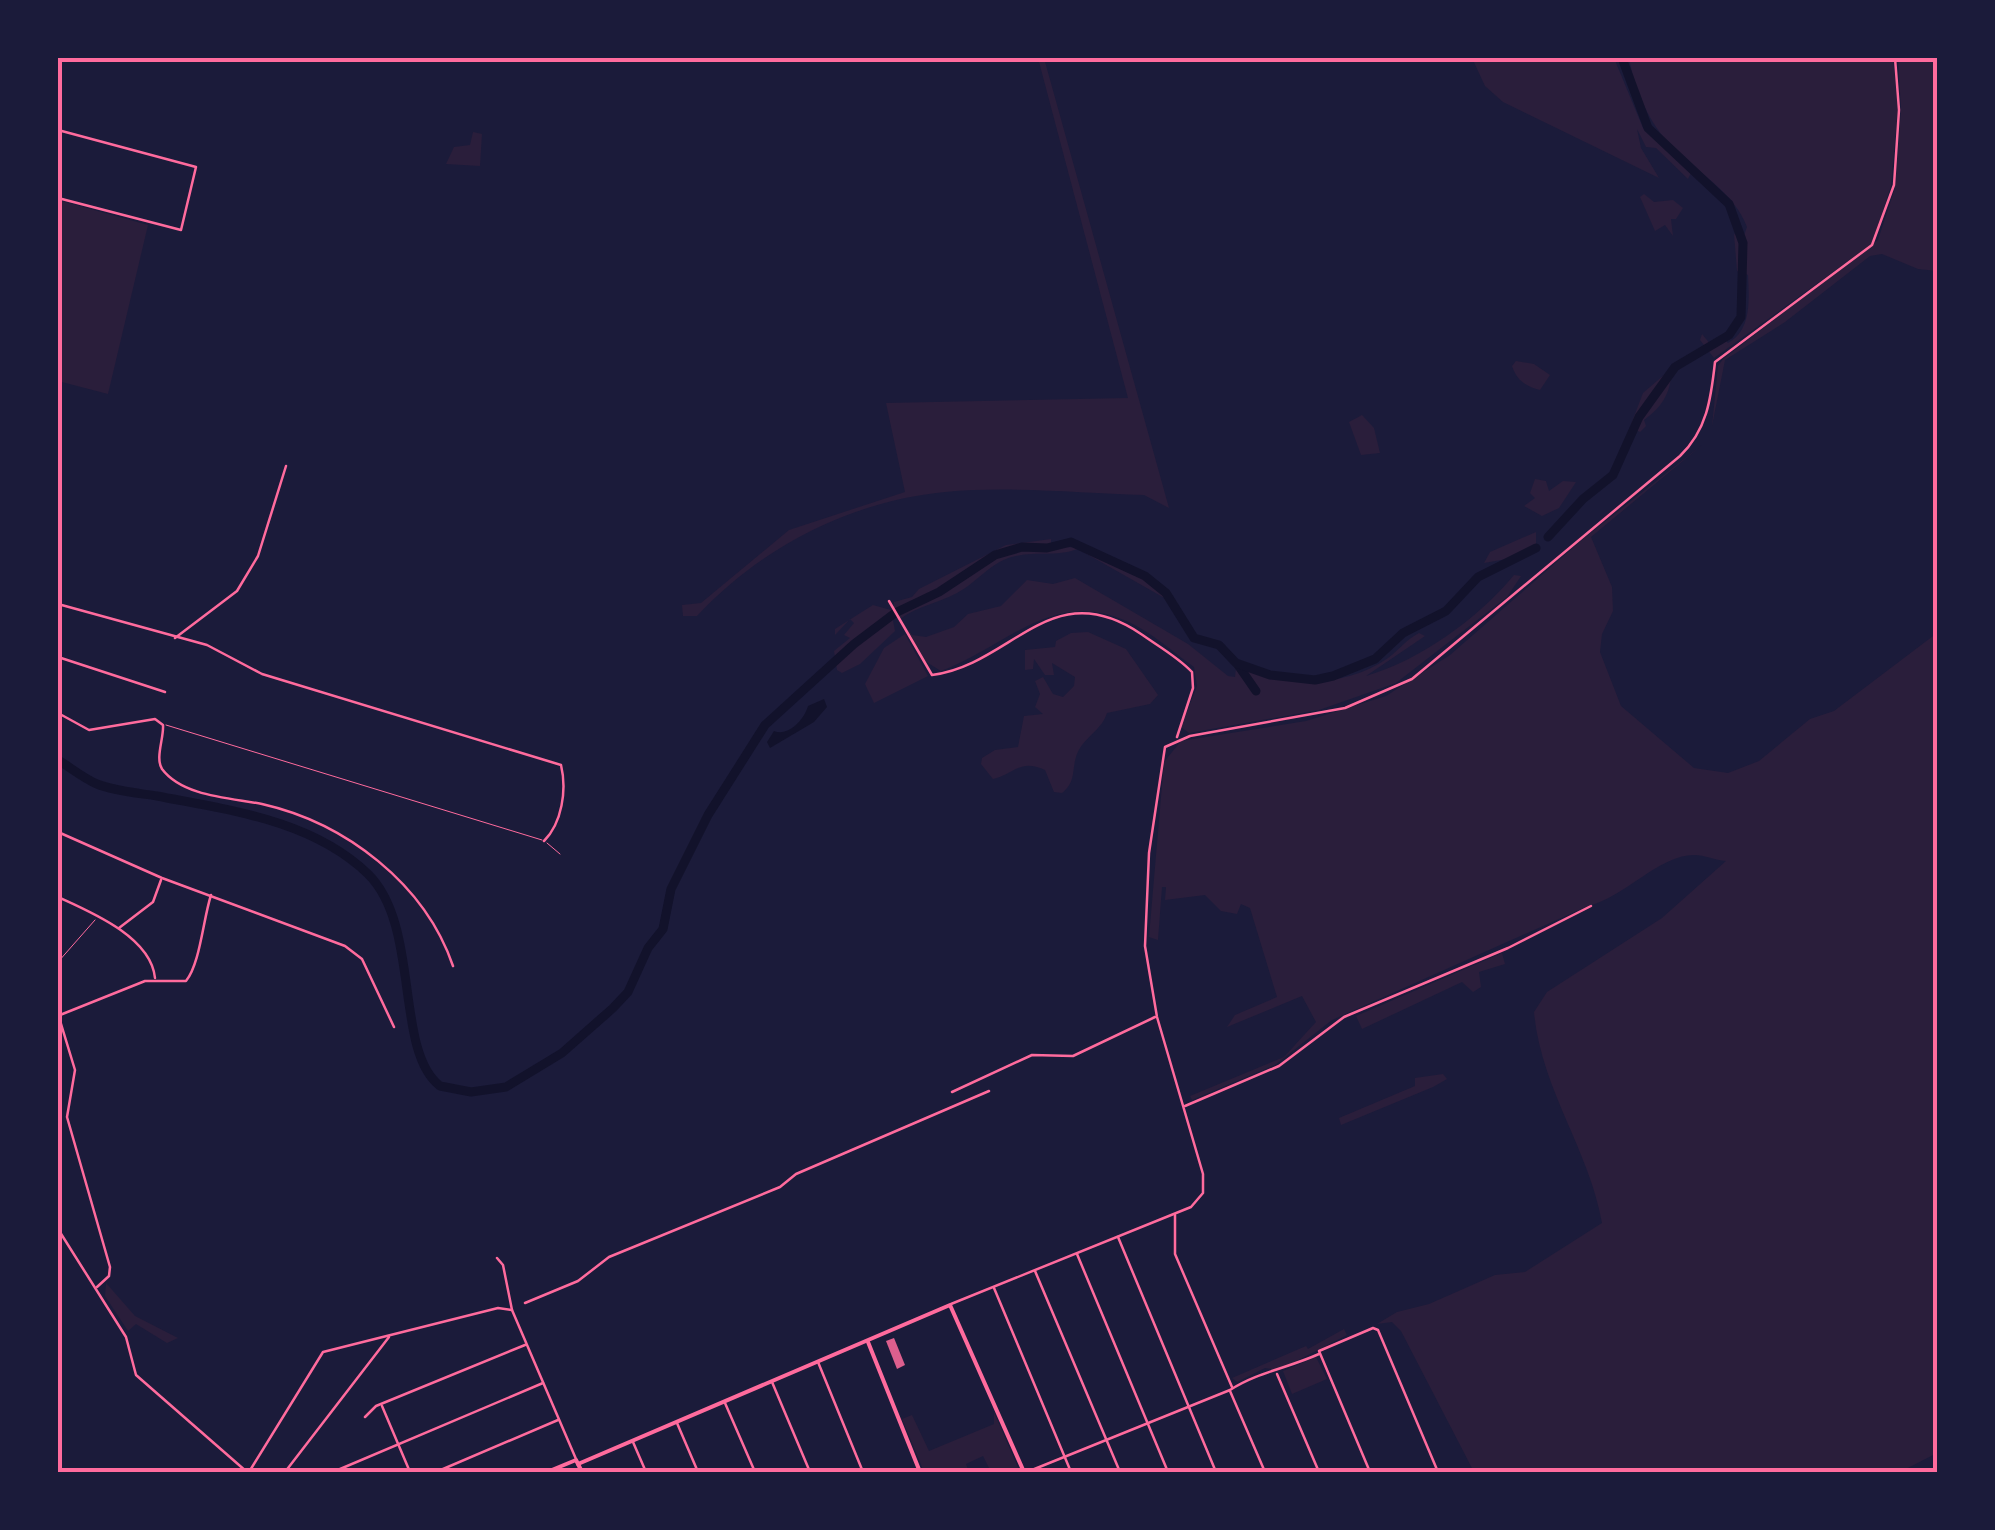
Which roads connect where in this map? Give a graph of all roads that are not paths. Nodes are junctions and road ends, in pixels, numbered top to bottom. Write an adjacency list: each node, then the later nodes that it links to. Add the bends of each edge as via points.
1 (1895, 58): 12 (street, via 1894,184 1872,246 1715,362 1704,423 1680,456 1412,679 1344,708)
2 (58, 130): 3 (street, via 196,167 181,230)
3 (58, 198)
4 (286, 466): 7 (street, via 258,556 238,592)
5 (889, 601): 12 (street, via 932,675 1061,614 1120,622 1192,672)
6 (58, 604): 7 (street)
7 (175, 638): 14 (street, via 216,648 262,674 561,765 557,829)
8 (58, 657): 9 (street)
9 (165, 692)
10 (58, 713): 11 (street, via 89,730 144,718)
11 (163, 724): 14 (lane); 21 (street, via 159,759 166,773 197,790 277,808 356,845 417,898 441,932)
12 (1177, 738): 24 (street, via 1160,762 1146,882 1145,946)
13 (58, 832): 16 (street)
14 (544, 841): 15 (lane)
15 (560, 854)
16 (162, 878): 17 (street); 20 (street, via 152,902)
17 (211, 895): 22 (street, via 196,968 181,984); 25 (street, via 357,953)
18 (58, 896): 20 (street)
19 (1591, 906): 28 (street, via 1344,1017 1280,1066)
20 (118, 929): 22 (street, via 150,960)
21 (453, 966)
22 (155, 980): 23 (street)
23 (58, 1015): 36 (street, via 74,1070 66,1117 111,1270)
24 (1157, 1016): 27 (street, via 1073,1056 1032,1055); 28 (street)
25 (394, 1026)
26 (990, 1091): 37 (street, via 609,1258 578,1281)
27 (952, 1092)
28 (1183, 1107): 29 (street, via 1204,1188 1197,1202)
29 (1174, 1213): 31 (street); 48 (street, via 1175,1254)
30 (58, 1228): 36 (street)
31 (1118, 1236): 32 (street); 51 (street)
32 (1076, 1253): 34 (street); 55 (street)
33 (497, 1258): 39 (street)
34 (1034, 1269): 35 (street); 57 (street)
35 (993, 1286): 38 (street); 59 (street)
36 (96, 1288): 61 (street, via 126,1337 136,1375)
37 (525, 1303)
38 (950, 1305): 41 (street); 74 (street)
39 (512, 1310): 40 (street); 42 (street)
40 (388, 1336): 61 (street, via 318,1356); 62 (street)
41 (867, 1340): 44 (street); 73 (street)
42 (527, 1344): 47 (street); 50 (street)
43 (1319, 1352): 45 (street); 81 (street); 82 (street, via 1375,1328)
44 (817, 1360): 46 (street); 72 (street)
45 (1276, 1372): 48 (street); 80 (street)
46 (772, 1380): 49 (street); 71 (street)
47 (543, 1383): 53 (street); 58 (street)
48 (1231, 1388): 51 (street); 79 (street)
49 (724, 1401): 54 (street); 70 (street)
50 (382, 1406): 52 (street); 58 (street)
51 (1188, 1406): 55 (street); 78 (street)
52 (365, 1417)
53 (558, 1420): 60 (street); 65 (street)
54 (676, 1422): 56 (street); 69 (street)
55 (1146, 1422): 57 (street); 77 (street)
56 (633, 1440): 60 (street); 68 (street)
57 (1107, 1440): 59 (street); 76 (street)
58 (398, 1444): 63 (street); 64 (street)
59 (1066, 1458): 74 (street); 75 (street)
60 (577, 1462): 66 (street); 67 (street)
61 (248, 1472)
62 (285, 1472)
63 (333, 1472)
64 (410, 1472)
65 (436, 1472)
66 (547, 1472)
67 (582, 1472)
68 (646, 1472)
69 (698, 1472)
70 (755, 1472)
71 (810, 1472)
72 (863, 1472)
73 (920, 1472)
74 (1026, 1472)
75 (1072, 1472)
76 (1120, 1472)
77 (1168, 1472)
78 (1216, 1472)
79 (1264, 1472)
80 (1319, 1472)
81 (1370, 1472)
82 (1438, 1472)

